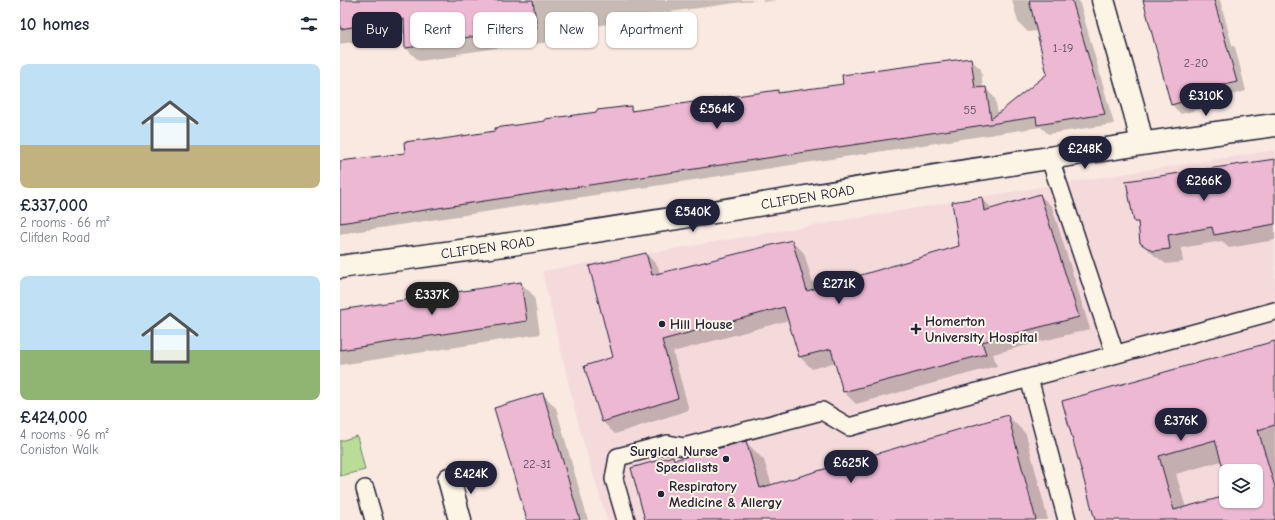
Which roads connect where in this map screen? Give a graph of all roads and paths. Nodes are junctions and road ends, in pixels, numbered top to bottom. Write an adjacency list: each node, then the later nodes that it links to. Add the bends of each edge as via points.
1 (1103, 0): 3 (street)
2 (1275, 125): 3 (street, CLIFDEN ROAD)
3 (1142, 143): 4 (street, CLIFDEN ROAD)
4 (1050, 159): 5 (street, CLIFDEN ROAD, via 534,241); 7 (lane)
5 (340, 267)
6 (1275, 311): 7 (lane)
7 (1115, 354): 8 (lane)
8 (1029, 378): 13 (lane, via 849,428 822,411 684,447 668,444 618,457 614,479); 14 (lane)
9 (449, 479): 12 (street)
10 (365, 489): 11 (lane)
11 (374, 520)
12 (460, 520)
13 (626, 520)
14 (1067, 520)

